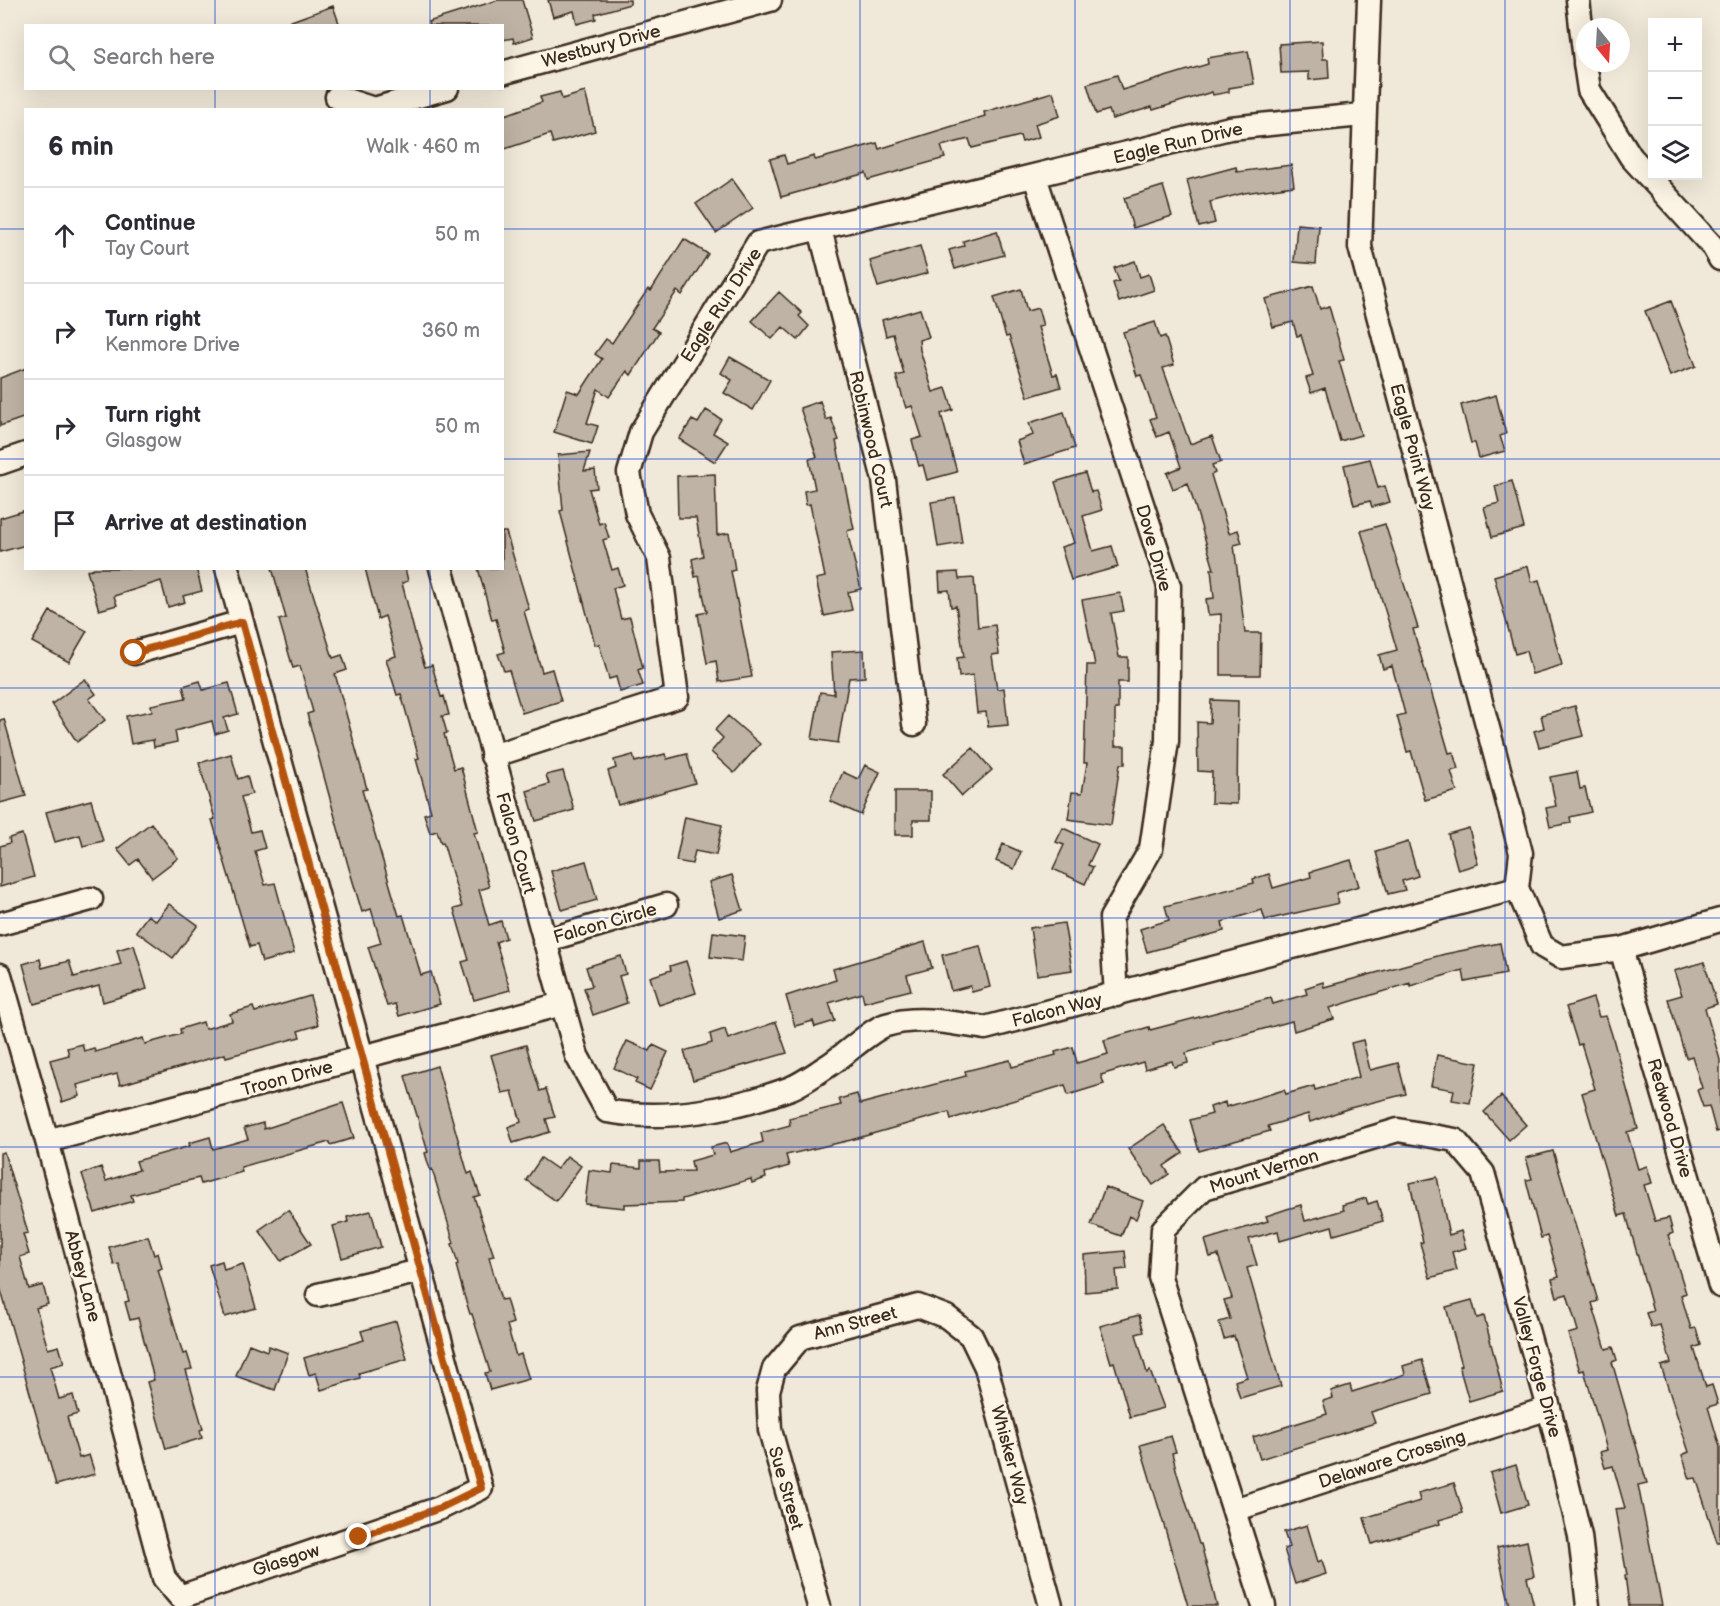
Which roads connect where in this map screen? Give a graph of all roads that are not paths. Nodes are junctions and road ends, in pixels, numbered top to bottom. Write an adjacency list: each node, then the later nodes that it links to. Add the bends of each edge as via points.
1 (1369, 0): 11 (street, Eagle Point Way)
2 (1578, 0): 4 (street)
3 (757, 2): 5 (street, Westbury Drive)
4 (1580, 18)
5 (504, 72)
6 (1586, 72): 14 (street, via 1588,90 1630,157)
7 (440, 90): 10 (street)
8 (337, 97): 9 (street)
9 (371, 108)
10 (377, 108)
11 (1362, 115): 12 (street, Eagle Run Drive, via 1230,128); 23 (street, Eagle Point Way, via 1360,247 1521,853)
12 (1035, 177): 13 (street, Eagle Run Drive); 31 (street, Dove Drive, via 1168,586 1167,741 1151,849 1111,918)
13 (820, 229): 21 (street, Robinwood Court, via 884,480); 22 (street, Eagle Run Drive, via 758,243 641,432 629,472 637,514 660,558 677,697)
14 (1720, 259)
15 (24, 455): 16 (street)
16 (0, 463)
17 (228, 570): 19 (street)
18 (442, 570): 22 (street, Falcon Court)
19 (242, 622): 20 (street); 33 (street)
20 (134, 653)
21 (914, 724)
22 (492, 756): 28 (street, Falcon Court)
23 (1517, 888): 29 (street, via 1542,946 1561,957); 31 (street, Falcon Way)
24 (91, 899): 27 (street)
25 (666, 905): 28 (street, Falcon Circle)
26 (1720, 920): 29 (street)
27 (0, 924)
28 (544, 940): 32 (street, Falcon Court)
29 (1621, 950): 38 (street, Redwood Drive)
30 (0, 975): 36 (street, Abbey Lane)
31 (1116, 995): 34 (street, Falcon Way, via 985,1028 917,1018 884,1026 792,1087 672,1116)
32 (562, 1004): 33 (street, Troon Drive); 34 (street, Falcon Court, via 576,1056)
33 (362, 1058): 36 (street, Troon Drive); 37 (street)
34 (607, 1111)
35 (1455, 1140): 42 (street, Valley Forge Drive, via 1483,1173); 43 (street, Mount Vernon, via 1398,1130 1204,1188 1163,1229 1160,1277)
36 (47, 1141): 44 (street, Abbey Lane)
37 (420, 1271): 39 (street); 44 (street, Glasgow, via 481,1488 440,1508 180,1597)
38 (1720, 1286)
39 (318, 1295)
40 (947, 1317): 41 (street, Ann Street, via 918,1306 800,1338); 46 (street, Whisker Way, via 971,1336 986,1366)
41 (774, 1369): 45 (street, Sue Street, via 768,1391 770,1430)
42 (1549, 1408): 43 (street, Delaware Crossing); 48 (street, Valley Forge Drive, via 1580,1536)
43 (1234, 1510): 47 (street, Mount Vernon)
44 (164, 1578)
45 (819, 1606)
46 (1051, 1606)
47 (1264, 1606)
48 (1588, 1606)

